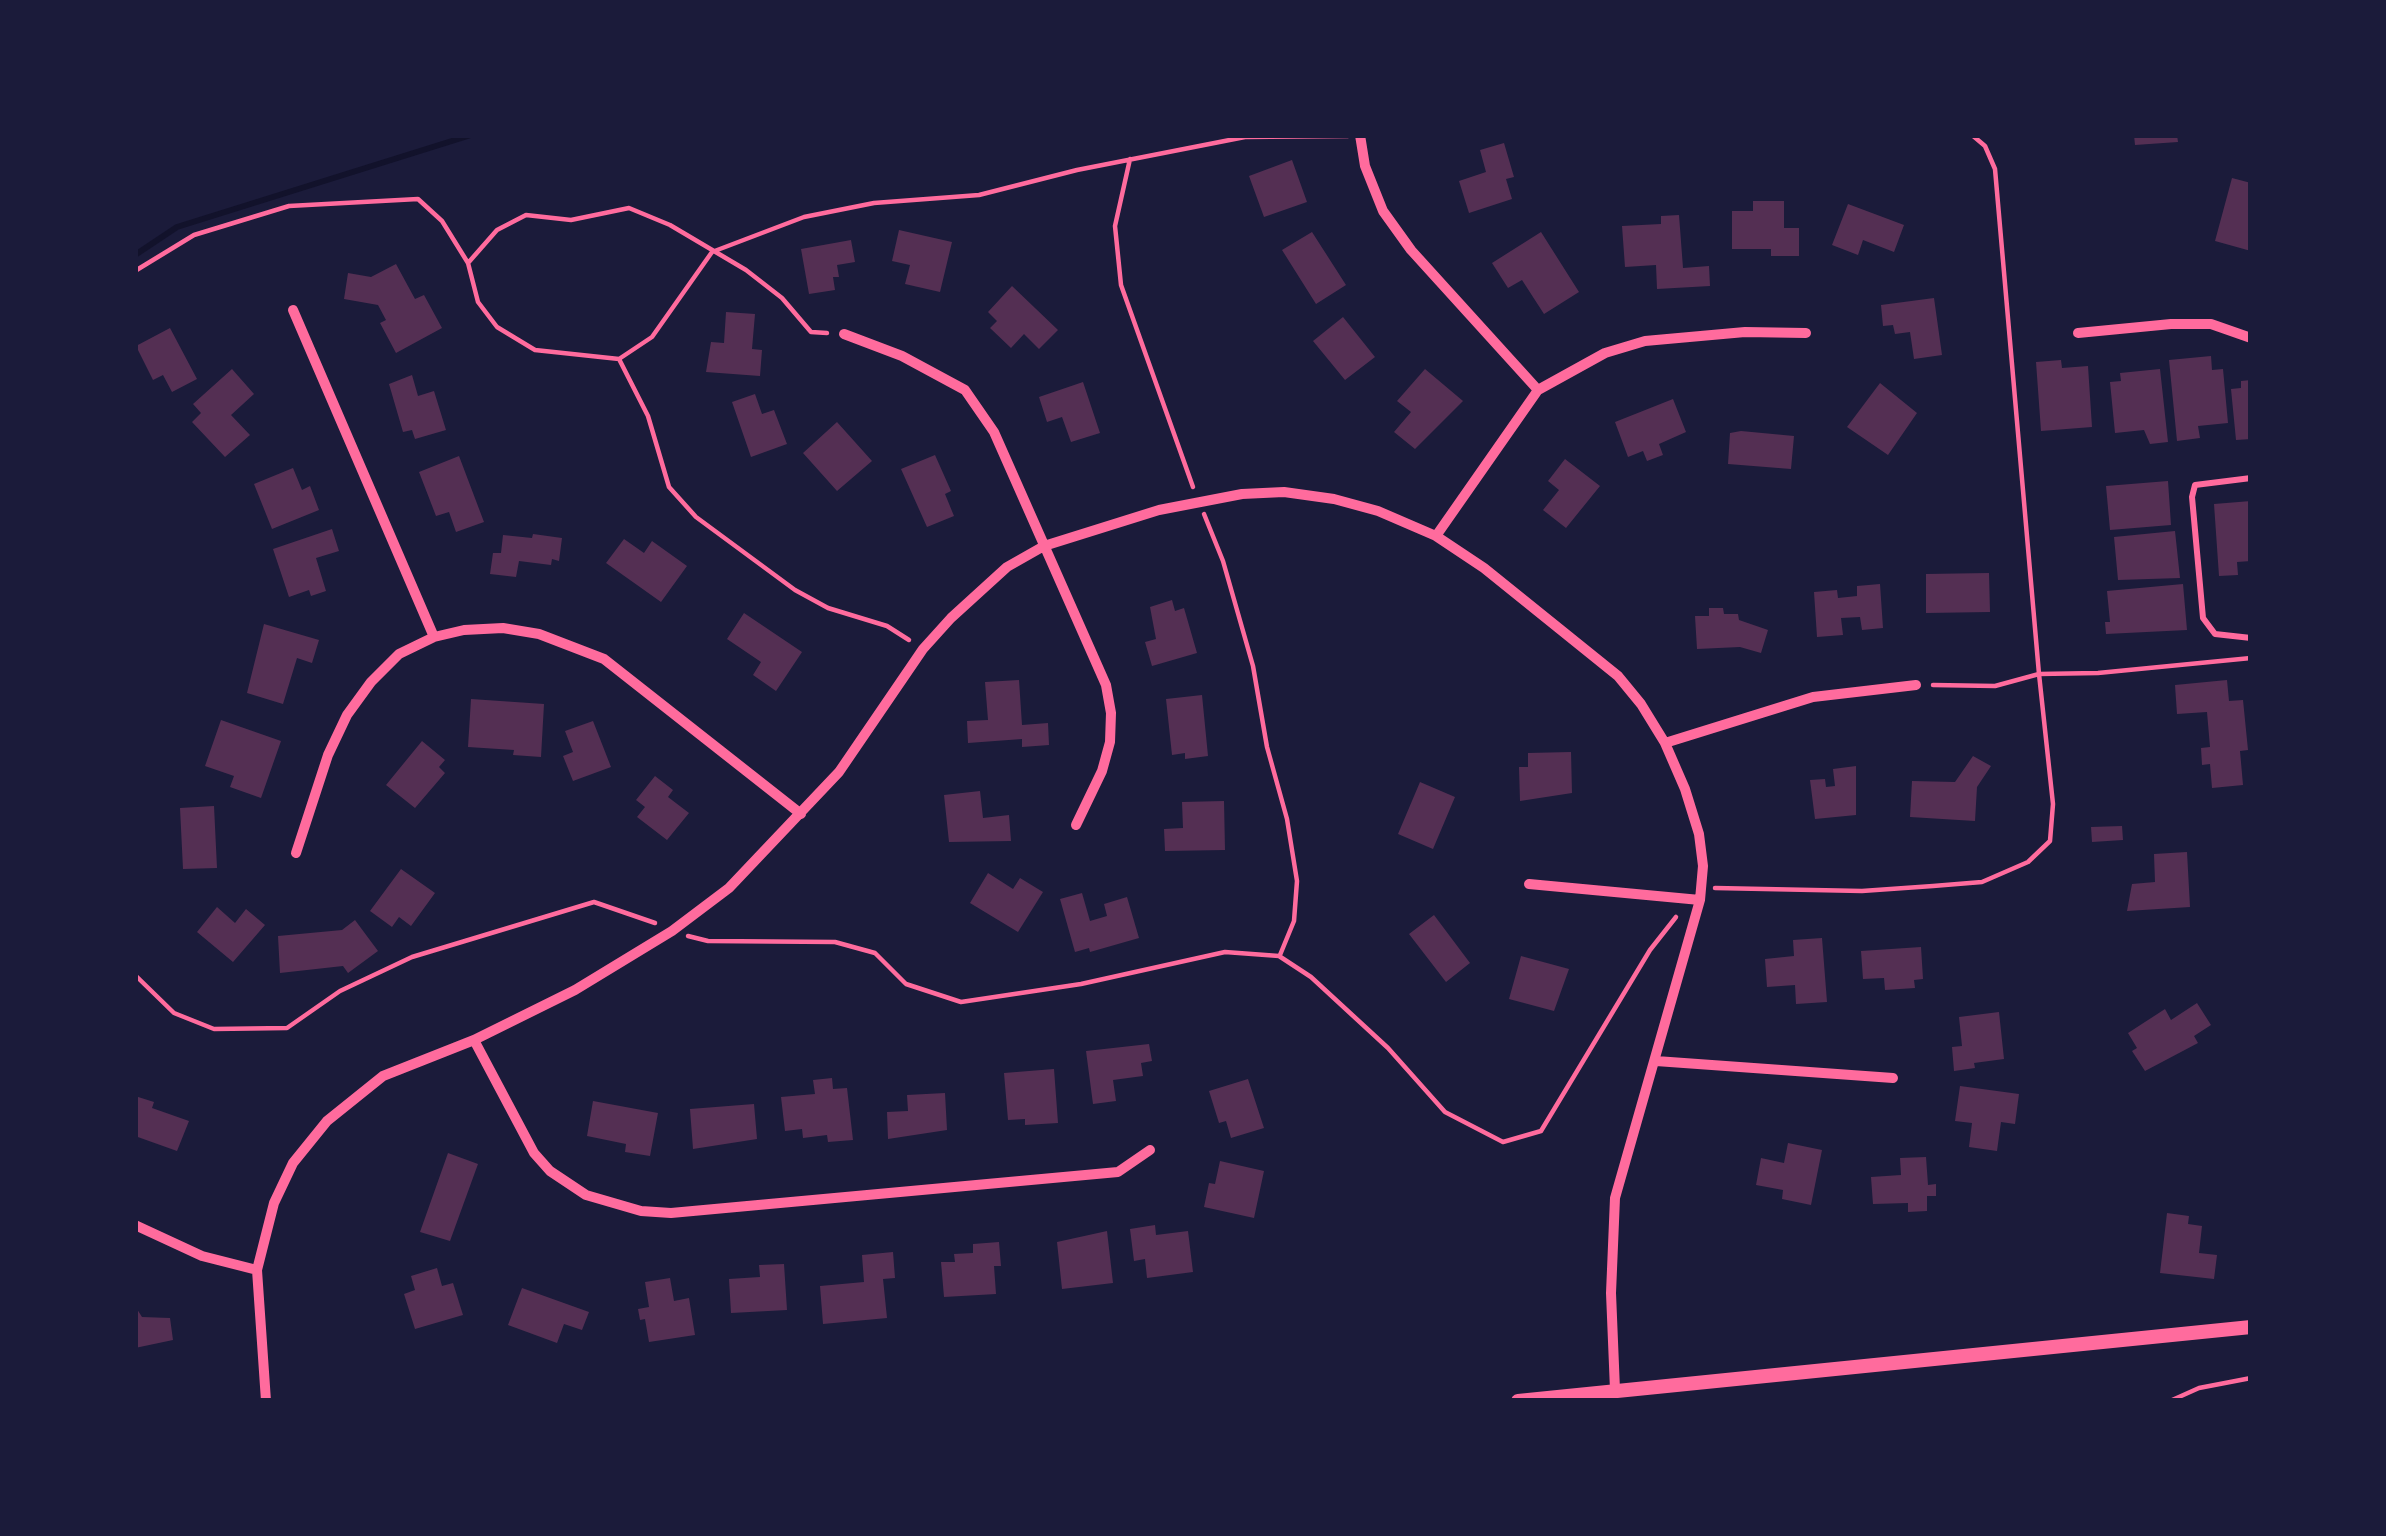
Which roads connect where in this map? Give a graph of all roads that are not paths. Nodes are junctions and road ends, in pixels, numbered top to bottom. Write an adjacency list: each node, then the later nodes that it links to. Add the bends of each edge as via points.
1 (1360, 135): 7 (street, via 1383,212)
2 (293, 310): 11 (street)
3 (1806, 333): 7 (street, via 1645,340)
4 (2078, 333): 6 (street, via 2211,324)
5 (844, 334): 10 (street, via 965,390 994,432)
6 (2251, 338)
7 (1538, 390): 9 (street)
8 (2251, 478): 12 (lane, via 2195,485 2192,497 2203,618 2215,634)
9 (1436, 536): 10 (street, via 1334,499 1242,494); 14 (street, via 1618,676)
10 (1044, 546): 15 (street, via 979,589 923,650); 16 (street, via 1096,657 1112,713 1102,772)
11 (434, 637): 15 (street, via 503,628 604,659); 17 (street, via 399,654 347,715)
12 (2251, 638)
13 (1916, 685): 14 (street, via 1813,697)
14 (1665, 743): 19 (street, via 1699,834)
15 (801, 814): 20 (street, via 729,888 672,931)
16 (1076, 825)
17 (296, 853)
18 (1529, 884): 19 (street)
19 (1701, 893): 21 (street)
20 (474, 1040): 23 (street, via 550,1171 586,1195 641,1211 1118,1172); 25 (street, via 383,1076 327,1121 274,1203)
21 (1657, 1061): 22 (street); 27 (street, via 1615,1198)
22 (1894, 1078)
23 (1150, 1150)
24 (135, 1226): 25 (street)
25 (257, 1270): 28 (street)
26 (2251, 1327): 27 (street)
27 (1615, 1390): 29 (street)
28 (266, 1401)
29 (1518, 1401)

